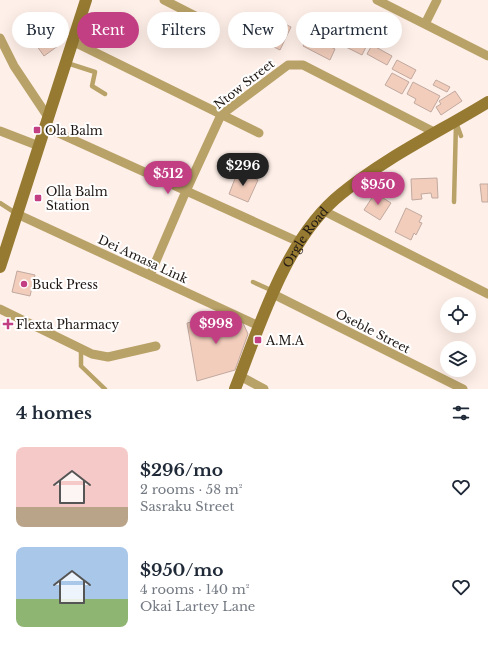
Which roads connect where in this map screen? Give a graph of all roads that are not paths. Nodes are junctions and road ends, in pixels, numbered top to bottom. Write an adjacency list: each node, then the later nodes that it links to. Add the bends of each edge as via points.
1 (86, 0): 8 (street)
2 (164, 0): 5 (street)
3 (377, 0): 6 (street)
4 (437, 0): 6 (street)
5 (188, 12)
6 (425, 24): 9 (street)
7 (0, 38): 15 (street)
8 (72, 41): 10 (street); 13 (street)
9 (488, 56)
10 (66, 62): 11 (lane, via 95,72 92,86); 15 (street)
11 (105, 94)
12 (488, 102): 14 (street, Orgle Road)
13 (221, 115): 17 (street); 18 (street, Ntow Street, via 288,65 303,64); 21 (street, Ntow Street)
14 (456, 122): 18 (street, Orgle Road); 19 (lane); 22 (lane)
15 (45, 125): 20 (street); 21 (street)
16 (0, 131): 20 (street)
17 (259, 133)
18 (436, 133): 24 (street, Orgle Road, via 380,166 341,194)
19 (461, 136)
20 (39, 146): 25 (street)
21 (186, 191): 26 (street); 28 (street, Ntow Street)
22 (454, 202)
23 (0, 203): 25 (lane)
24 (324, 211): 26 (street, Orgle Road); 31 (street)
25 (17, 214): 27 (street); 28 (street, Dei Amasa Link)
26 (299, 242): 30 (street, Orgle Road)
27 (0, 267)
28 (150, 275): 33 (street, Dei Amasa Link)
29 (252, 282): 30 (lane)
30 (273, 293): 33 (street, Orgle Road); 40 (street, Oseble Street)
31 (488, 294)
32 (0, 309): 35 (street)
33 (259, 326): 36 (street, Orgle Road)
34 (156, 346): 35 (street, via 108,357)
35 (81, 349): 37 (lane, via 81,366)
36 (240, 376): 38 (street, Orgle Road); 39 (street)
37 (105, 389)
38 (235, 389)
39 (264, 389)
40 (463, 389)

